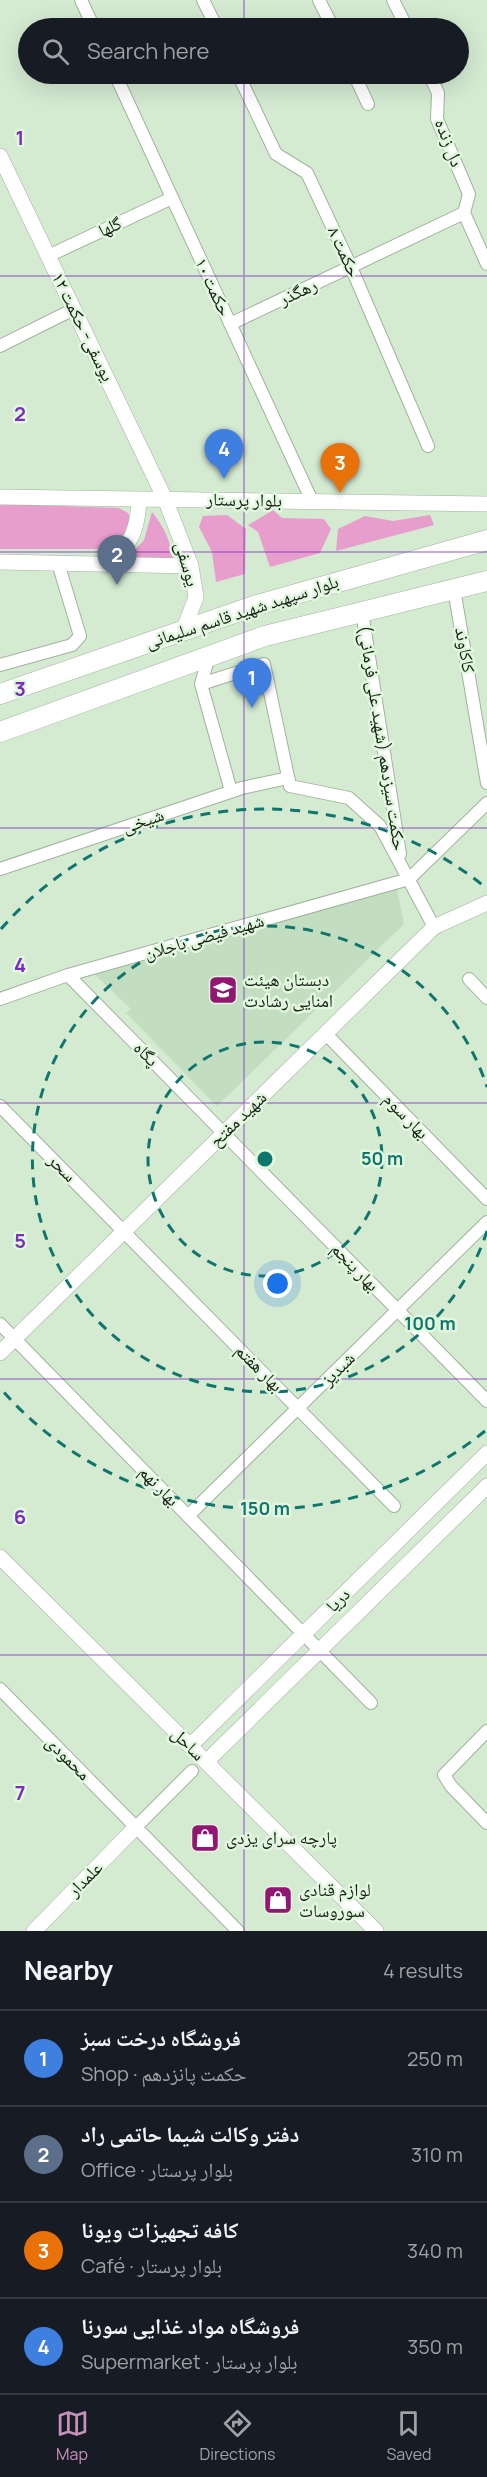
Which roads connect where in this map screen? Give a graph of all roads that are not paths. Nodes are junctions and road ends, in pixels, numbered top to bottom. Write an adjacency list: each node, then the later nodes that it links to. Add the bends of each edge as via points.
1 (81, 0): 5 (street)
2 (203, 0): 6 (street)
3 (319, 0): 7 (street)
4 (393, 0): 8 (street)
5 (89, 18)
6 (212, 18)
7 (328, 18)
8 (402, 18)
9 (120, 84): 15 (street, حکمت ۱۰)
10 (243, 84): 19 (street, حکمت ۸, via 276,154 307,173)
11 (359, 84): 13 (street)
12 (434, 84): 16 (street, دل زنده, via 438,93 437,118 469,194)
13 (368, 104)
14 (0, 156): 17 (street, یوسفی- حکمت ۱۲)
15 (172, 198): 17 (street, گلها); 21 (street, حکمت ۱۰)
16 (464, 213): 18 (street); 19 (street, رهگذر)
17 (48, 256): 20 (street, یوسفی- حکمت ۱۲)
18 (487, 264)
19 (351, 267): 21 (street, رهگذر); 23 (street, حکمت ۸)
20 (74, 309): 22 (street); 26 (street, یوسفی- حکمت ۱۲)
21 (230, 324): 27 (street, حکمت ۱۰)
22 (0, 345)
23 (428, 446)
24 (0, 497): 25 (street, بلوار پرستار)
25 (139, 499): 26 (street, بلوار پرستار); 32 (street, via 138,521 131,542)
26 (165, 499): 27 (street, بلوار پرستار); 33 (street, یوسفی)
27 (312, 501): 28 (street, بلوار پرستار)
28 (487, 504)
29 (487, 540): 37 (main road, بلوار سپهبد شهید قاسم سلیمانی)
30 (0, 562): 31 (street)
31 (58, 563): 32 (street); 39 (street, via 80,636 72,645)
32 (104, 564): 33 (street)
33 (191, 566): 37 (street, یوسفی, via 196,597)
34 (487, 581): 35 (main road, بلوار سپهبد شهید قاسم سلیمانی)
35 (454, 589): 36 (main road, بلوار سپهبد شهید قاسم سلیمانی); 44 (street, کاکاوند)
36 (362, 612): 38 (main road, بلوار سپهبد شهید قاسم سلیمانی, via 265,636); 47 (street, حکمت سیزدهم (شهید علی فرمانی))
37 (184, 629): 41 (main road, بلوار سپهبد شهید قاسم سلیمانی)
38 (209, 657): 40 (street); 42 (main road, بلوار سپهبد شهید قاسم سلیمانی)
39 (0, 666)
40 (201, 684): 43 (street, via 264,664); 45 (street)
41 (0, 694)
42 (0, 732)
43 (288, 778): 45 (street, شیخی); 47 (street, via 290,786 349,798 380,826)
44 (487, 783)
45 (231, 791): 48 (street, شیخی)
46 (487, 803): 49 (street)
47 (401, 864): 49 (street)
48 (0, 869)
49 (409, 879): 51 (street); 52 (street, شهید فیضی باجلان)
50 (487, 903): 51 (street, شهید مفتح)
51 (434, 927): 56 (street, شهید مفتح)
52 (68, 975): 55 (street, شهید فیضی باجلان); 58 (street, پگاه)
53 (469, 979): 54 (street)
54 (487, 998)
55 (0, 999)
56 (325, 1033): 58 (street, شهید مفتح); 59 (street, بهار سوم)
57 (0, 1106): 61 (street, سحر)
58 (224, 1133): 61 (street, شهید مفتح); 62 (street, بهار پنجم)
59 (487, 1199)
60 (487, 1222): 62 (street, شبدیز)
61 (124, 1231): 64 (street, شهید مفتح); 67 (street, بهار هفتم)
62 (398, 1311): 66 (street, بهار پنجم); 67 (street, شبدیز)
63 (0, 1324): 64 (street, بهار نهم)
64 (14, 1338): 65 (street, شهید مفتح); 71 (street, بهار نهم)
65 (0, 1353)
66 (487, 1401)
67 (298, 1408): 70 (street, بهار هفتم); 71 (street, شبدیز)
68 (487, 1453): 72 (street, دریا)
69 (487, 1486): 73 (street, دریا)
70 (394, 1506)
71 (188, 1516): 75 (street, بهار نهم)
72 (413, 1526): 73 (street); 75 (street, دریا)
73 (430, 1542): 76 (street, دریا)
74 (0, 1557): 80 (street, ساحل)
75 (303, 1634): 76 (street, بهار نهم); 80 (street, دریا)
76 (320, 1651): 78 (street, بهار نهم); 81 (street, دریا)
77 (1, 1694): 84 (street, محمودی)
78 (371, 1703)
79 (487, 1731): 83 (street, via 444,1774)
80 (190, 1746): 81 (street, ساحل)
81 (206, 1762): 87 (street, ساحل)
82 (192, 1771): 84 (street)
83 (487, 1823)
84 (136, 1827): 85 (street, علمدار); 86 (street, محمودی)
85 (34, 1931)
86 (238, 1931)
87 (376, 1931)

